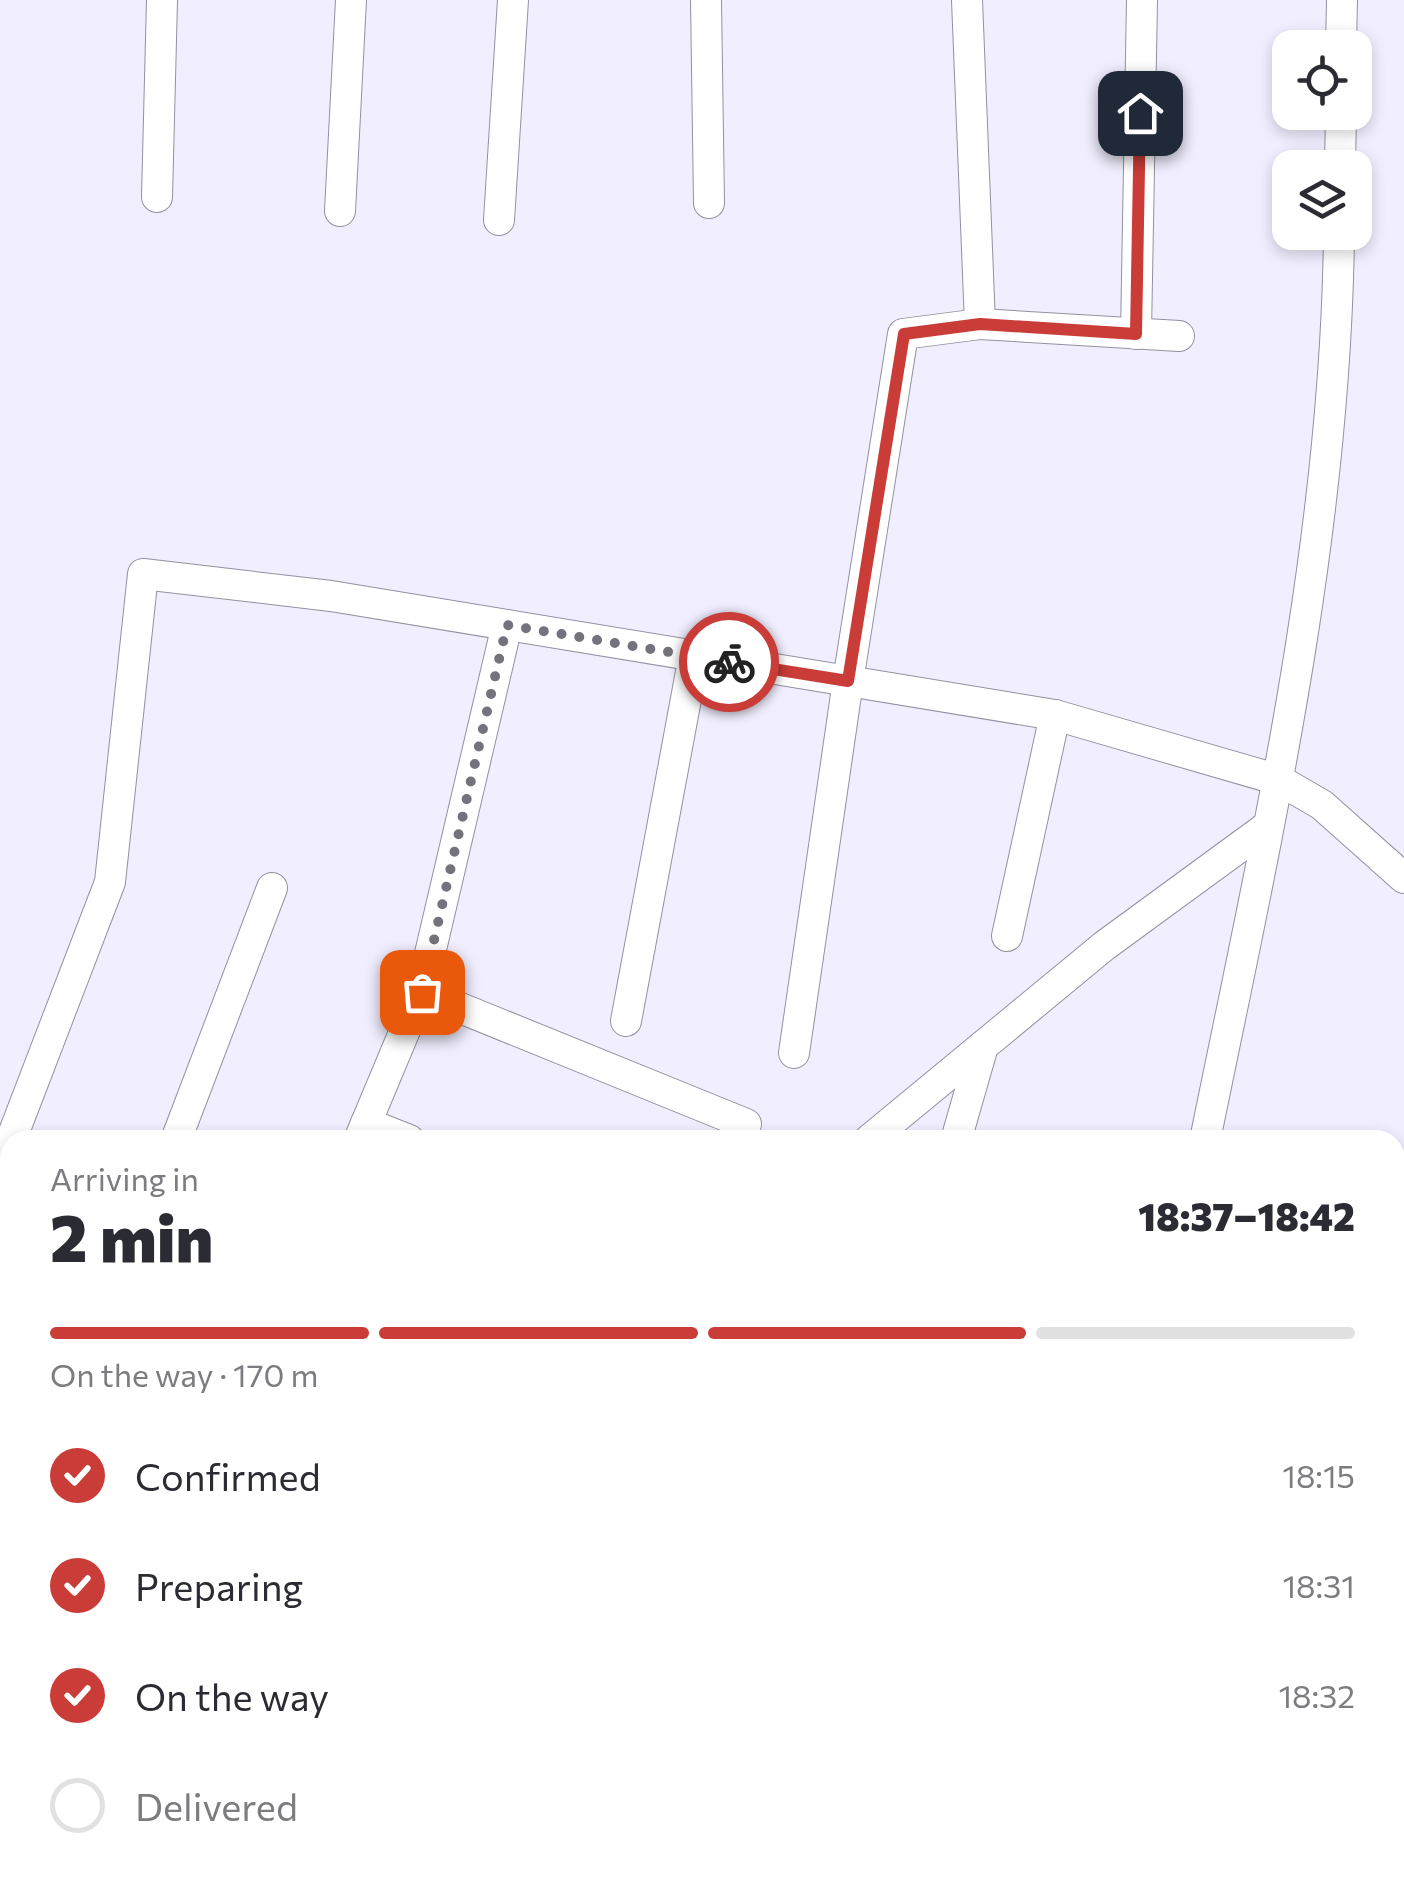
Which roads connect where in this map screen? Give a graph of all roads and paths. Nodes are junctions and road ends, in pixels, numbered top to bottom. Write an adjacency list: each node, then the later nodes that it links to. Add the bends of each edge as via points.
1 (162, 0): 9 (street)
2 (351, 0): 11 (street)
3 (513, 0): 12 (street)
4 (706, 0): 10 (street)
5 (967, 0): 14 (street)
6 (1142, 0): 15 (street)
7 (1342, 0): 8 (street)
8 (1341, 30)
9 (158, 197)
10 (709, 204)
11 (340, 211)
12 (499, 220)
13 (1339, 250): 21 (street, via 1324,478)
14 (980, 324): 15 (street); 19 (street, via 904,334)
15 (1136, 334): 16 (street)
16 (1179, 336)
17 (507, 625): 18 (street); 26 (street); 31 (street, via 143,574 110,882)
18 (694, 656): 19 (street); 27 (street)
19 (848, 681): 20 (street); 29 (street)
20 (1055, 715): 21 (street); 25 (street)
21 (1280, 780): 22 (street); 23 (street, via 1322,806)
22 (1268, 826): 28 (street, via 1104,946); 36 (street)
23 (1404, 878)
24 (272, 888): 32 (street)
25 (1007, 936)
26 (422, 992): 30 (street); 33 (street)
27 (626, 1021)
28 (983, 1046): 34 (street); 35 (street)
29 (794, 1053)
30 (746, 1124)
31 (16, 1130)
32 (180, 1130)
33 (362, 1130)
34 (881, 1130)
35 (959, 1130)
36 (1207, 1130)

